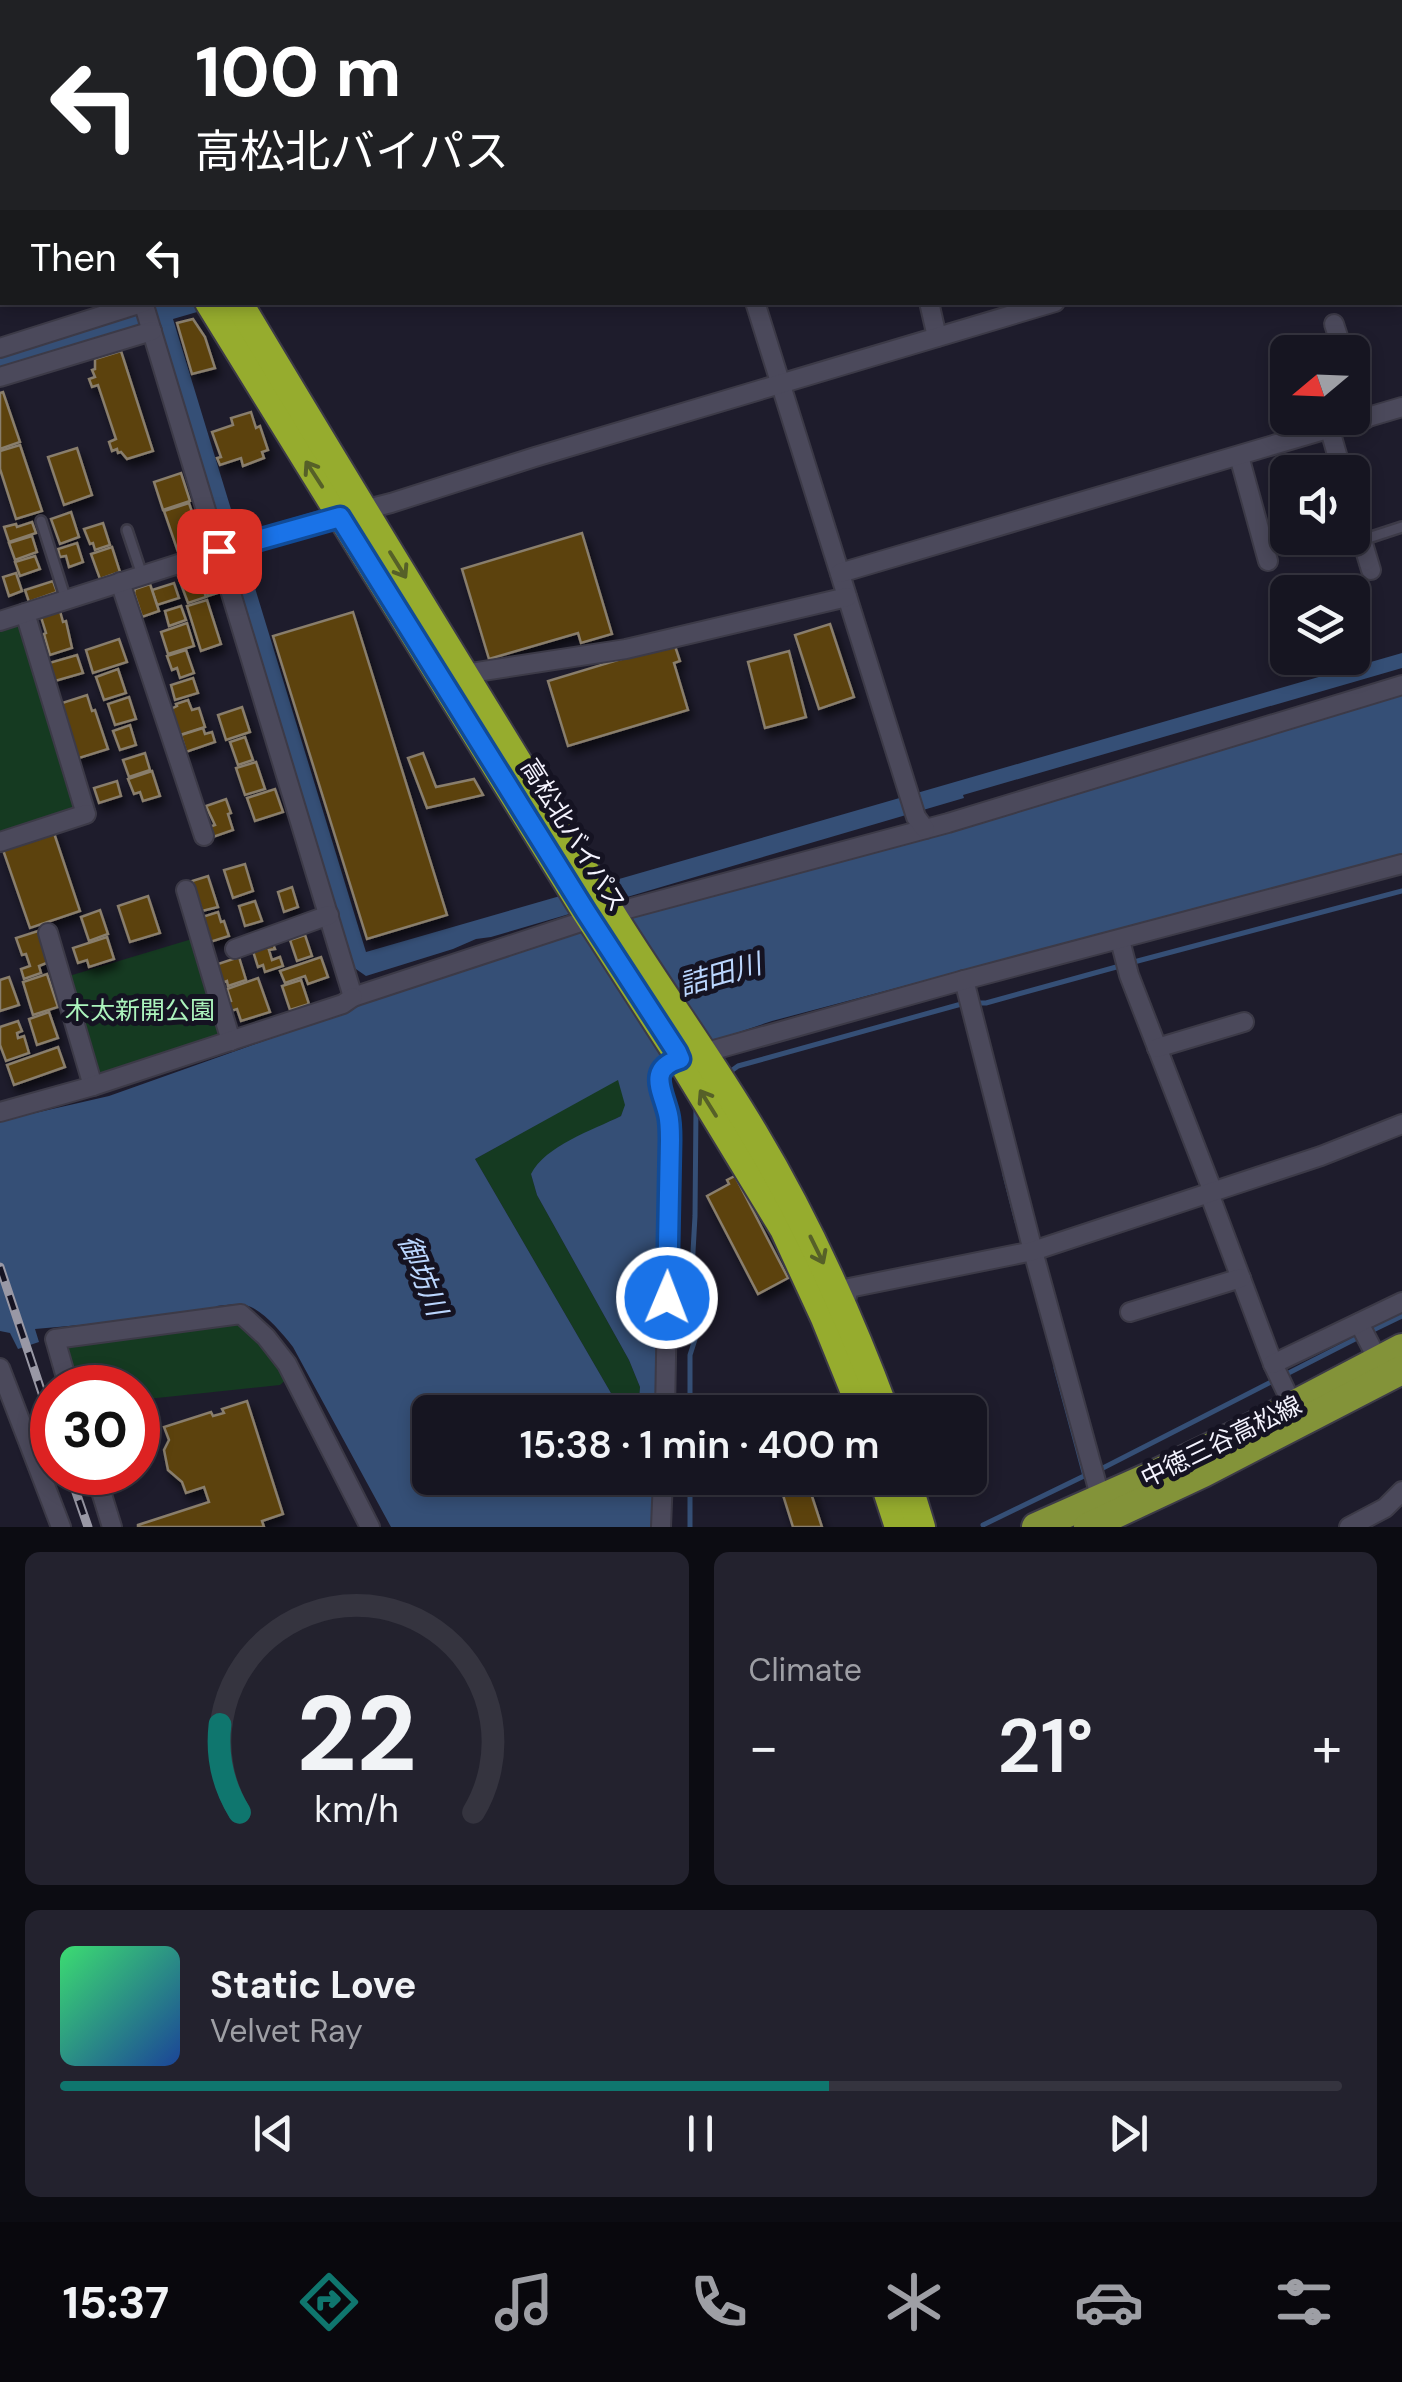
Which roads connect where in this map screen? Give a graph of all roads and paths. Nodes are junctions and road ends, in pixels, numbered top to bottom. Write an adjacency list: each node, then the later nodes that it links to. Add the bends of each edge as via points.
1 (141, 305): 11 (street)
2 (144, 305): 8 (street)
3 (221, 305): 18 (highway, 高松北バイパス)
4 (756, 305): 13 (street)
5 (930, 305): 10 (street)
6 (1020, 308): 10 (street)
7 (1334, 324): 9 (street)
8 (152, 330): 12 (street); 23 (street)
9 (1338, 335)
10 (937, 338): 13 (street)
11 (0, 348)
12 (0, 377)
13 (780, 384): 18 (street); 27 (street)
14 (1402, 407): 15 (street)
15 (1370, 417)
16 (1312, 435): 17 (street)
17 (1238, 456): 25 (street); 27 (street)
18 (352, 514): 23 (street); 34 (highway, 高松北バイパス, one-way to 34); 40 (highway, 高松北バイパス)
19 (41, 521): 31 (lane)
20 (1402, 527): 22 (lane)
21 (127, 530): 28 (lane)
22 (1370, 537)
23 (219, 551): 28 (street); 42 (street)
24 (1366, 555): 26 (street)
25 (1268, 561)
26 (1371, 570)
27 (840, 573): 30 (street)
28 (142, 575): 29 (street)
29 (120, 582): 31 (street); 37 (street)
30 (847, 598): 34 (street, via 626,648); 36 (street)
31 (66, 600): 32 (street)
32 (25, 613): 33 (street); 38 (street, via 85,813)
33 (0, 620)
34 (464, 674): 40 (highway, 高松北バイパス)
35 (1402, 685): 36 (street)
36 (921, 823): 43 (street)
37 (204, 836)
38 (0, 842)
39 (1402, 864): 45 (street)
40 (579, 881): 43 (highway, 高松北バイパス)
41 (186, 890): 50 (street)
42 (329, 915): 46 (street); 48 (street)
43 (601, 916): 48 (street); 52 (highway, 高松北バイパス)
44 (48, 933): 53 (street)
45 (1121, 947): 47 (street); 51 (street)
46 (236, 948)
47 (966, 986): 52 (street); 58 (street)
48 (353, 997): 50 (street)
49 (1244, 1022): 51 (street)
50 (231, 1041): 53 (street)
51 (1157, 1048): 57 (street)
52 (691, 1054): 56 (highway, 高松北バイパス); 68 (street, via 660,1070 659,1082 670,1140)
53 (94, 1086): 54 (street)
54 (0, 1112)
55 (1402, 1124): 57 (street)
56 (744, 1138): 61 (highway, 高松北バイパス, one-way to 61, via 804,1222); 69 (highway, 高松北バイパス)
57 (1211, 1193): 58 (street); 59 (street)
58 (1024, 1253): 61 (street, via 849,1288); 77 (street)
59 (1240, 1278): 62 (street); 65 (street)
60 (1402, 1302): 63 (street)
61 (844, 1308): 70 (highway, 高松北バイパス)
62 (1130, 1312)
63 (1360, 1323): 64 (street); 65 (street)
64 (1388, 1356): 71 (main road, 中徳三谷高松線); 77 (main road, 中徳三谷高松線, via 1218,1466)
65 (1273, 1364): 71 (street)
66 (62, 1365): 80 (street, via 54,1338 241,1314 287,1364)
67 (0, 1368): 78 (street)
68 (665, 1395)
69 (855, 1395)
70 (879, 1395)
71 (1289, 1397): 77 (main road, 中徳三谷高松線)
72 (1402, 1491): 85 (street)
73 (102, 1495): 79 (street)
74 (662, 1495): 81 (street)
75 (889, 1495): 82 (highway)
76 (912, 1495): 83 (highway)
77 (1098, 1502): 84 (main road, 中徳三谷高松線)
78 (61, 1527)
79 (112, 1527)
80 (370, 1527)
81 (661, 1527)
82 (899, 1527)
83 (922, 1527)
84 (1036, 1527)
85 (1349, 1527)

